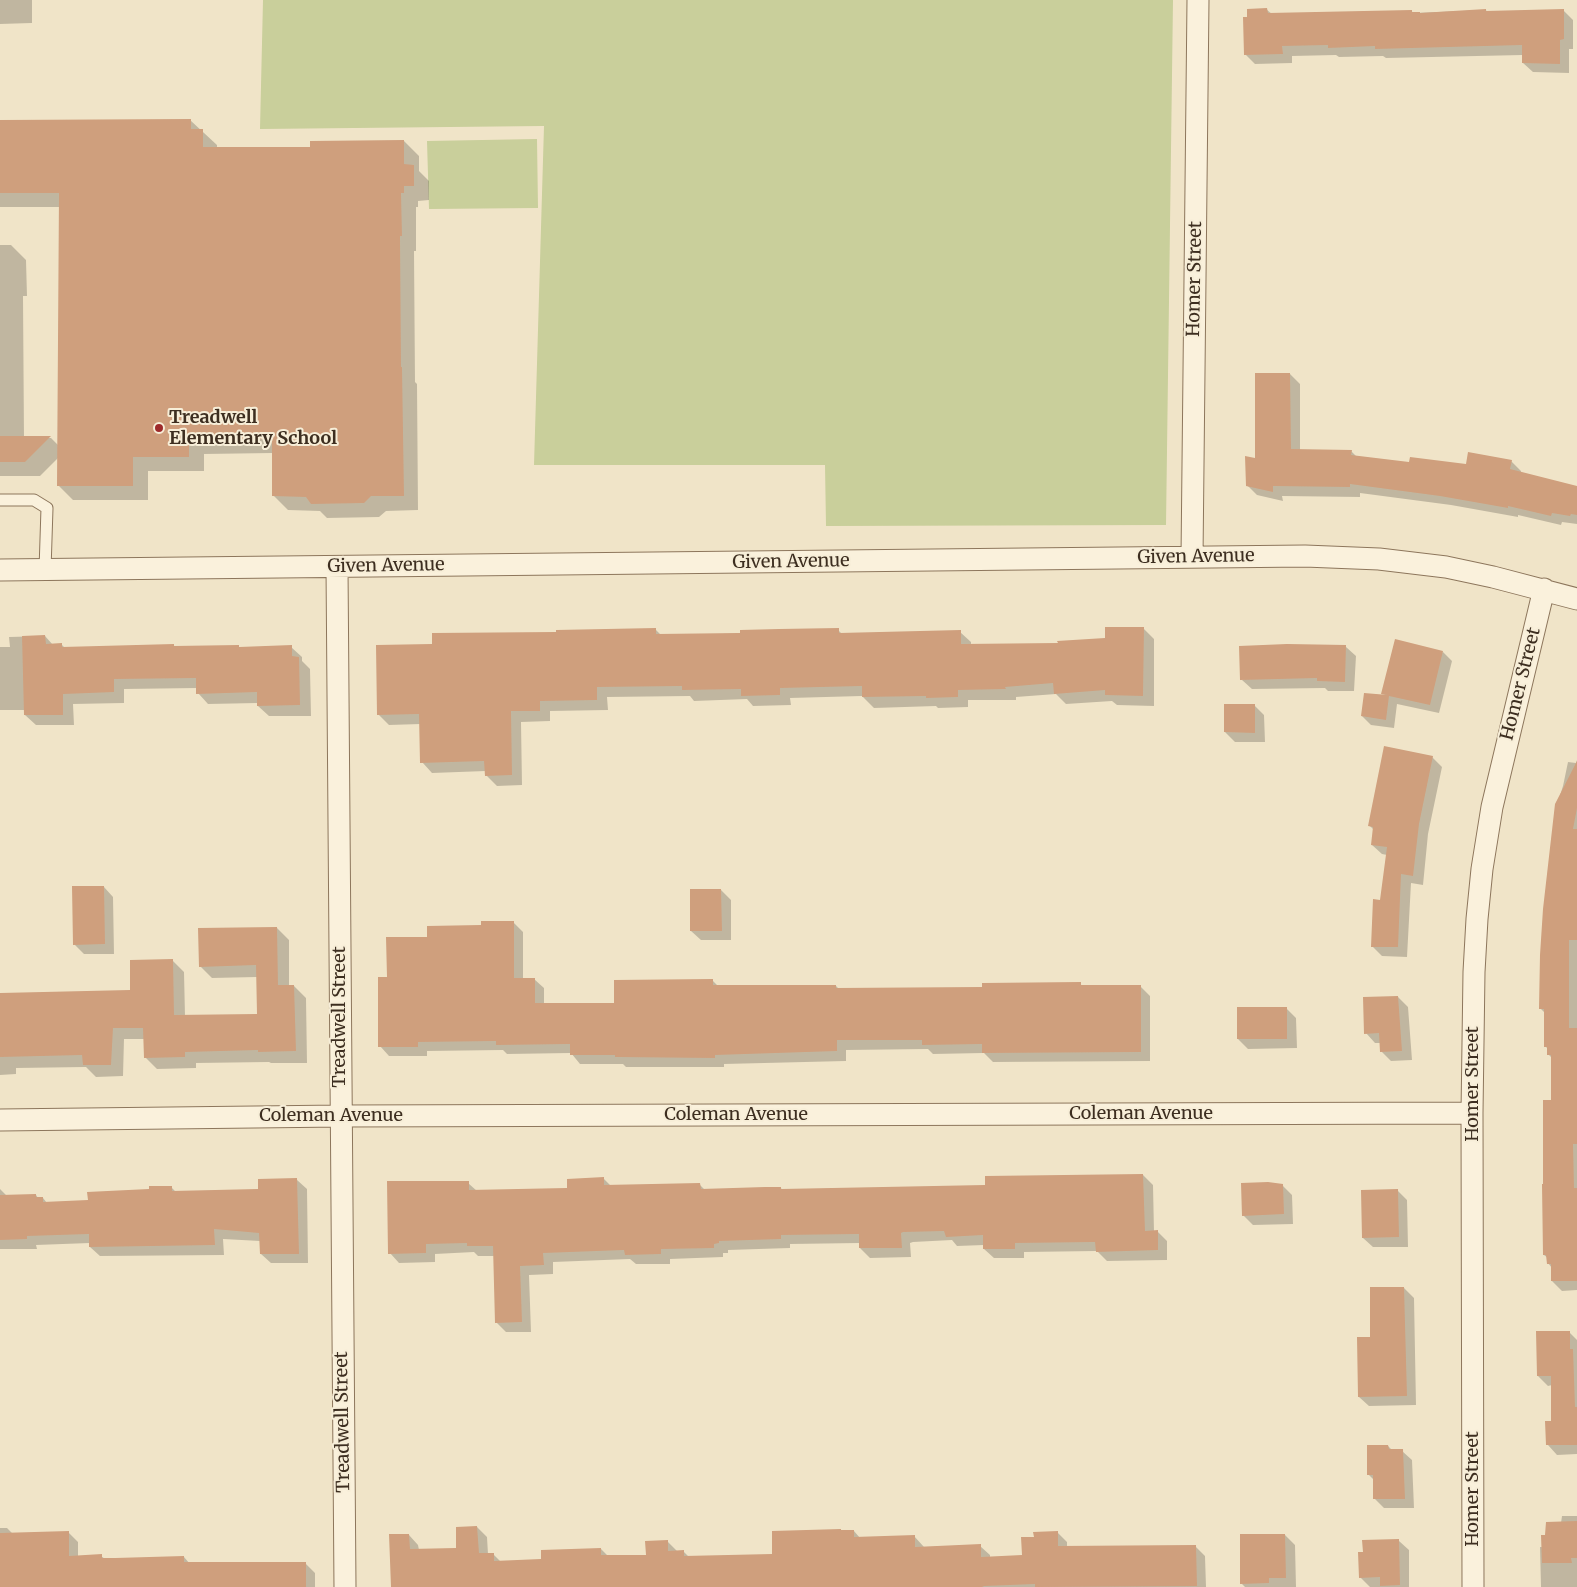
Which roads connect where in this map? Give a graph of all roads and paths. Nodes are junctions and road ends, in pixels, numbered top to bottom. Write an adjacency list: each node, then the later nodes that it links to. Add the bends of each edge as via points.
1 (1198, 0): 3 (street, Homer Street)
2 (0, 500): 6 (lane, via 34,500 47,508)
3 (1192, 557): 4 (street, Given Avenue); 7 (street, Given Avenue, via 1379,559 1446,567)
4 (337, 567): 6 (street, Given Avenue); 10 (street, Treadwell Street)
5 (0, 570): 6 (street, Given Avenue)
6 (45, 570)
7 (1544, 589): 8 (street, Given Avenue); 9 (street, Homer Street, via 1492,807 1482,869 1474,972)
8 (1577, 598)
9 (1472, 1113): 10 (street, Coleman Avenue); 13 (street, Homer Street)
10 (340, 1116): 11 (street, Coleman Avenue); 12 (street, Treadwell Street)
11 (0, 1120)
12 (345, 1587)
13 (1473, 1587)

